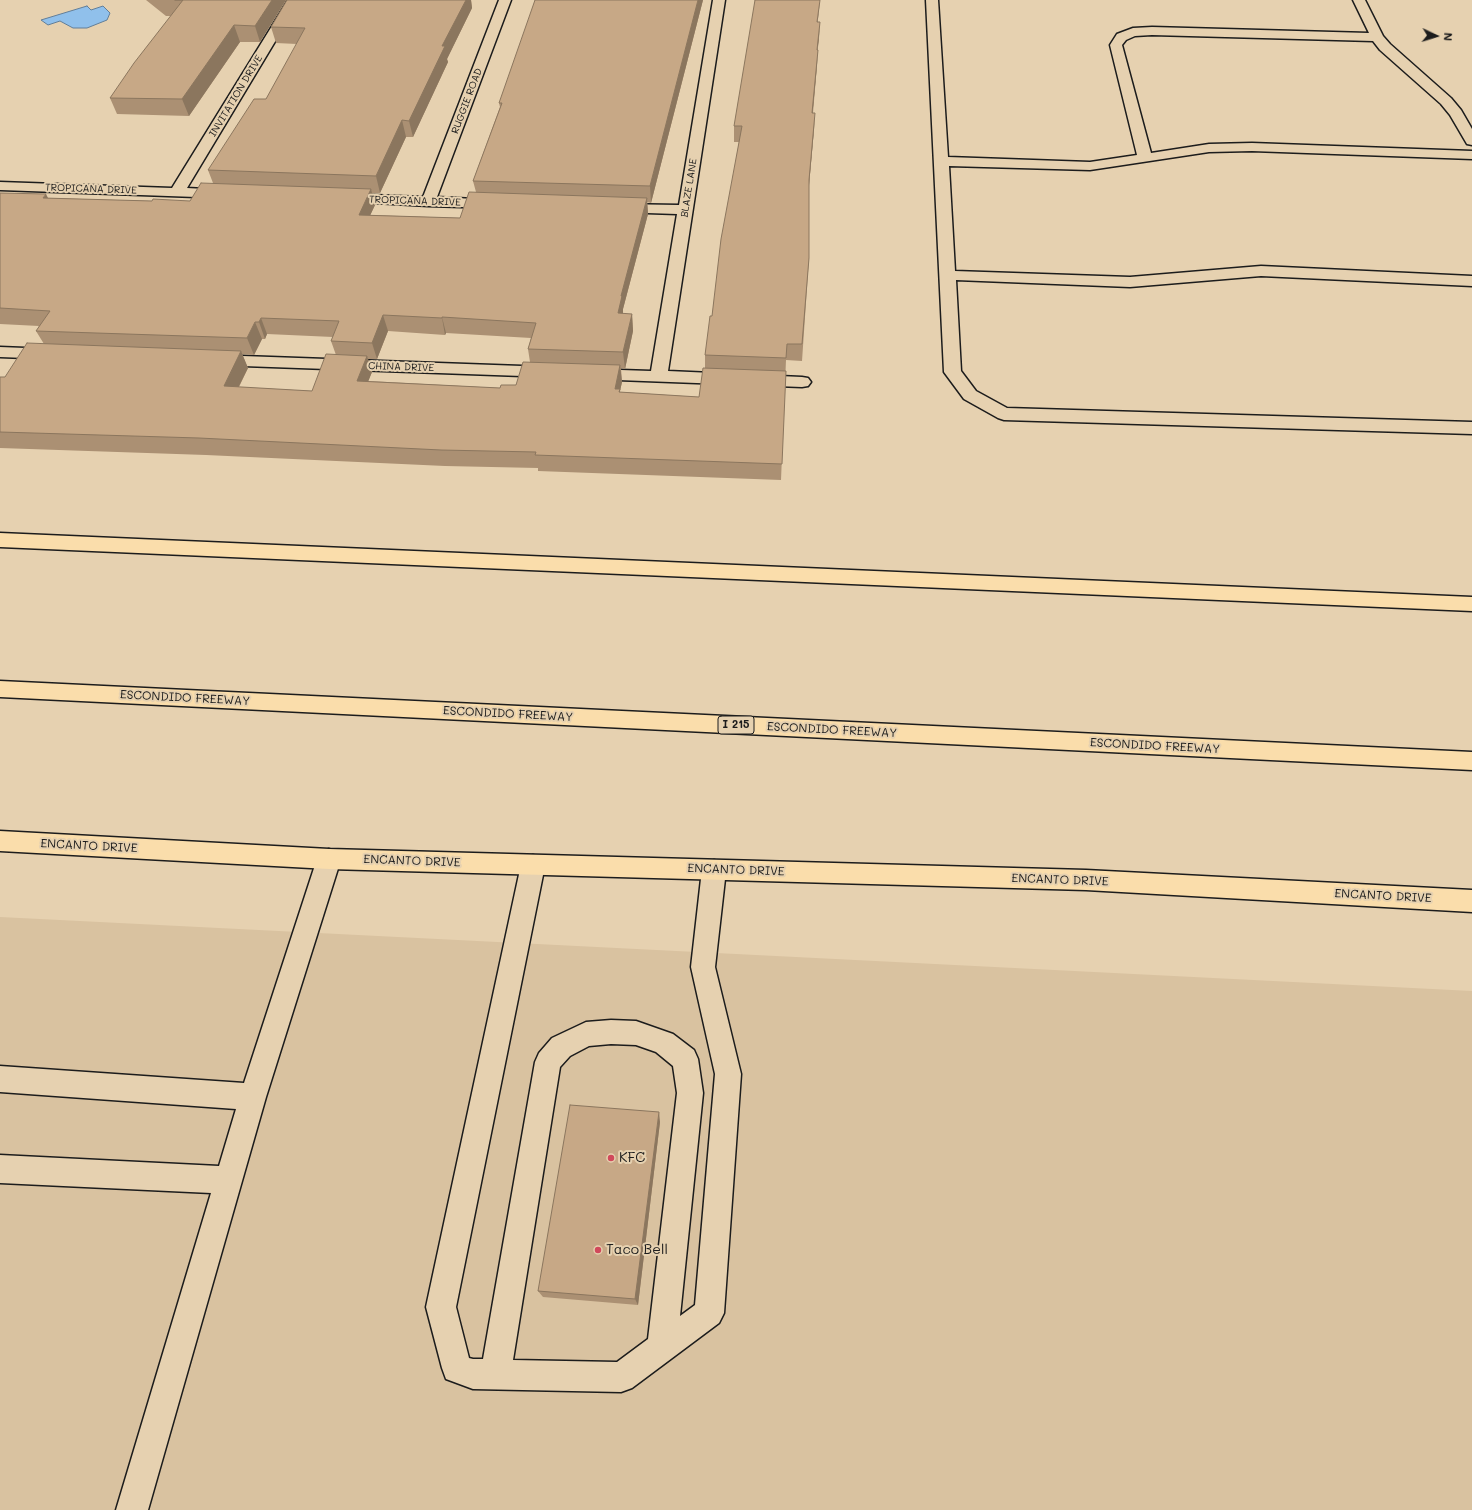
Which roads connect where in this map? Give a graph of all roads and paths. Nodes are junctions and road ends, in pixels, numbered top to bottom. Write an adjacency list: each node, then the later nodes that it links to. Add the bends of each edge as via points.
1 (294, 0): 12 (street, INVITATION DRIVE)
2 (505, 0): 15 (street, RUGGIE ROAD)
3 (719, 0): 18 (street, BLAZE LANE)
4 (932, 0): 10 (street)
5 (1359, 0): 6 (street)
6 (1377, 37): 7 (street, via 1446,101); 9 (street, via 1152,31 1133,32 1121,37 1116,45)
7 (1472, 141)
8 (1472, 155): 9 (street, via 1252,147 1209,148)
9 (1145, 158): 10 (street, via 1090,166)
10 (941, 161): 19 (street)
11 (0, 186): 12 (street, TROPICANA DRIVE)
12 (177, 192): 13 (street, TROPICANA DRIVE)
13 (240, 194)
14 (334, 198): 15 (street, TROPICANA DRIVE)
15 (428, 202): 16 (street, TROPICANA DRIVE)
16 (506, 204)
17 (600, 207): 18 (street)
18 (685, 210): 24 (street, BLAZE LANE)
19 (947, 275): 20 (street, via 1130,282 1261,271); 26 (street, via 953,372 970,396 1004,414)
20 (1472, 281)
21 (0, 352): 22 (street)
22 (64, 354)
23 (198, 359): 24 (street, CHINA DRIVE)
24 (659, 376): 25 (street, CHINA DRIVE)
25 (802, 382)
26 (1472, 428)
27 (0, 540): 28 (main road)
28 (1472, 604)
29 (0, 689): 30 (main road, ESCONDIDO FREEWAY / I 215)
30 (1472, 762)
31 (0, 841): 32 (main road, ENCANTO DRIVE)
32 (329, 859): 33 (main road, ENCANTO DRIVE); 37 (street)
33 (533, 865): 34 (main road, ENCANTO DRIVE); 41 (street, via 441,1307 457,1368 473,1374)
34 (714, 870): 35 (main road, ENCANTO DRIVE, via 1086,880); 40 (street, via 702,968 728,1074 709,1313)
35 (1472, 901)
36 (0, 1079): 37 (street)
37 (253, 1097): 39 (street)
38 (0, 1169): 39 (street)
39 (228, 1180): 42 (street)
40 (662, 1348): 41 (street, via 621,1377); 41 (street, via 690,1093 685,1059 664,1043 636,1033 586,1034 561,1047 548,1062)
41 (495, 1375)
42 (132, 1510)

